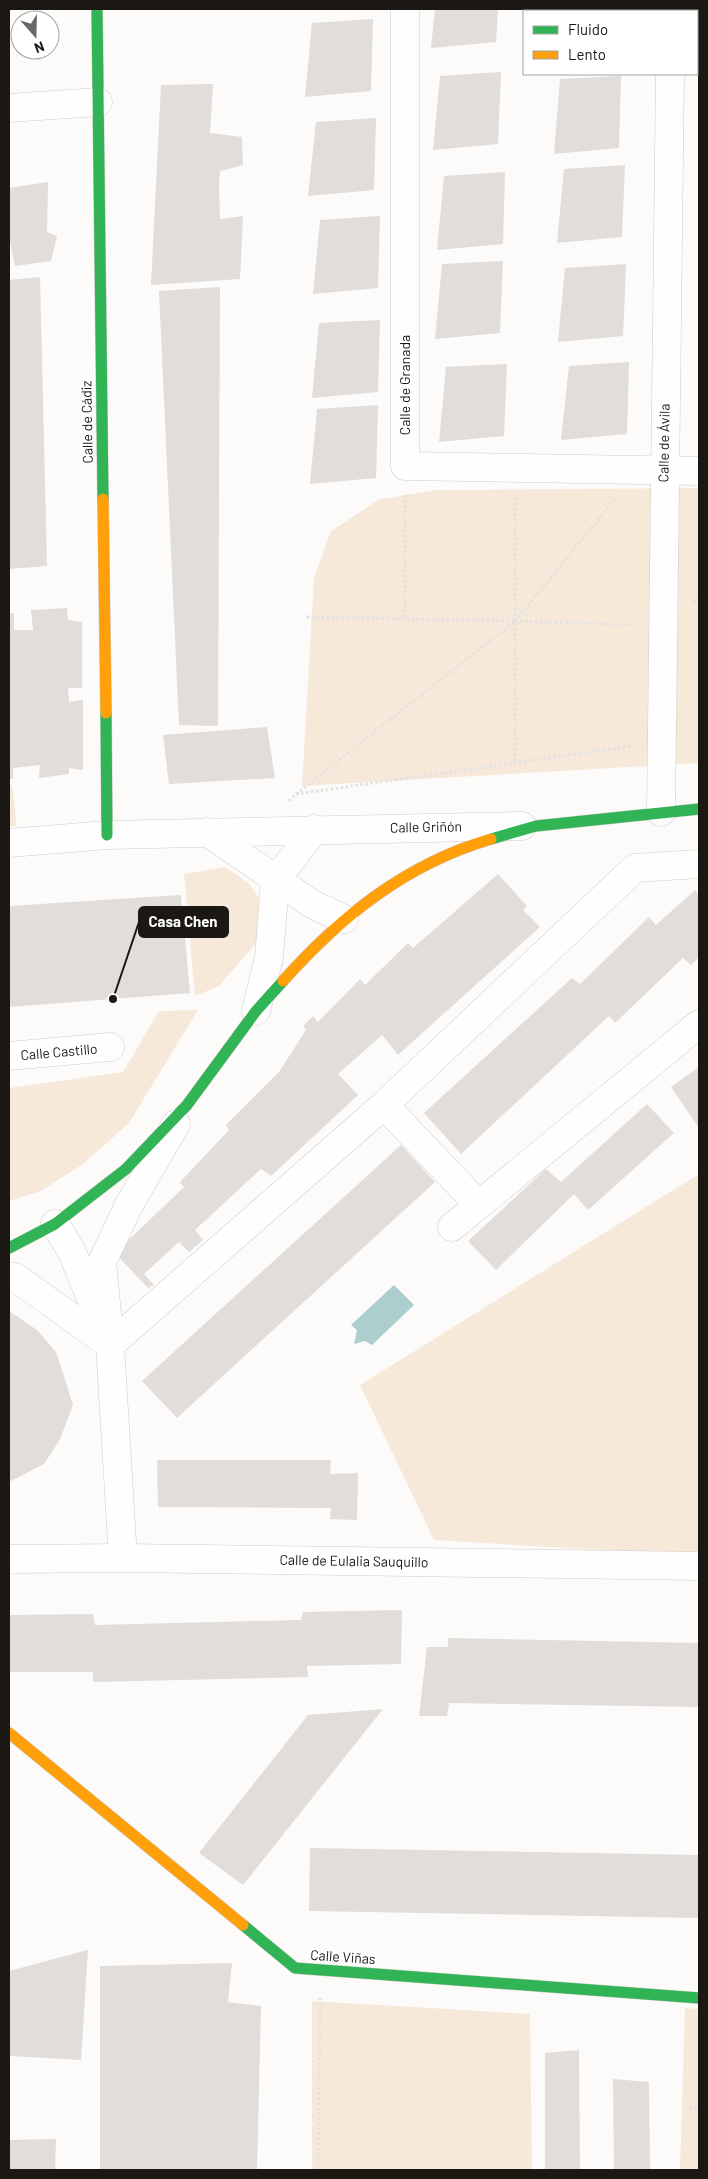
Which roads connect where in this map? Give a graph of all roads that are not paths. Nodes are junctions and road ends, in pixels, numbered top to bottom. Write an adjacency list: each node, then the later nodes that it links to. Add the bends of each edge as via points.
1 (97, 9): 4 (street, Calle de Cádiz)
2 (405, 9): 6 (street, Calle de Granada, via 405,466)
3 (670, 75): 6 (street, Calle de Ávila)
4 (98, 102): 5 (street); 13 (street, Calle de Cádiz)
5 (9, 108)
6 (651, 471): 7 (street); 9 (street, Calle de Ávila, via 662,626)
7 (699, 472)
8 (699, 808): 9 (street)
9 (661, 812): 10 (street)
10 (536, 826): 11 (street, Calle Griñón); 17 (street, via 458,849 402,877)
11 (315, 829): 12 (street, Calle Griñón); 16 (street)
12 (207, 832): 13 (street, Calle Griñón); 16 (street)
13 (107, 834): 14 (street, Calle Griñón)
14 (9, 843)
15 (699, 864): 23 (street, via 635,868)
16 (275, 881): 17 (street, via 312,904); 18 (street, via 269,957)
17 (344, 918): 18 (street)
18 (256, 1011): 22 (street)
19 (699, 1024): 24 (street)
20 (110, 1047): 21 (street, Calle Castillo)
21 (9, 1056)
22 (187, 1105): 25 (street, via 126,1169); 29 (street, via 129,1205 102,1262)
23 (384, 1105): 24 (street); 29 (street)
24 (478, 1204): 26 (street)
25 (55, 1224): 27 (street); 29 (street, via 72,1252)
26 (452, 1227)
27 (9, 1248)
28 (9, 1277): 29 (street, via 15,1277)
29 (110, 1345): 30 (street)
30 (123, 1558): 31 (street, Calle de Eulalia Sauquillo); 32 (street, Calle de Eulalia Sauquillo)
31 (9, 1559)
32 (699, 1566)
33 (9, 1733): 34 (street, Calle Viñas, via 295,1968)
34 (699, 1998)

